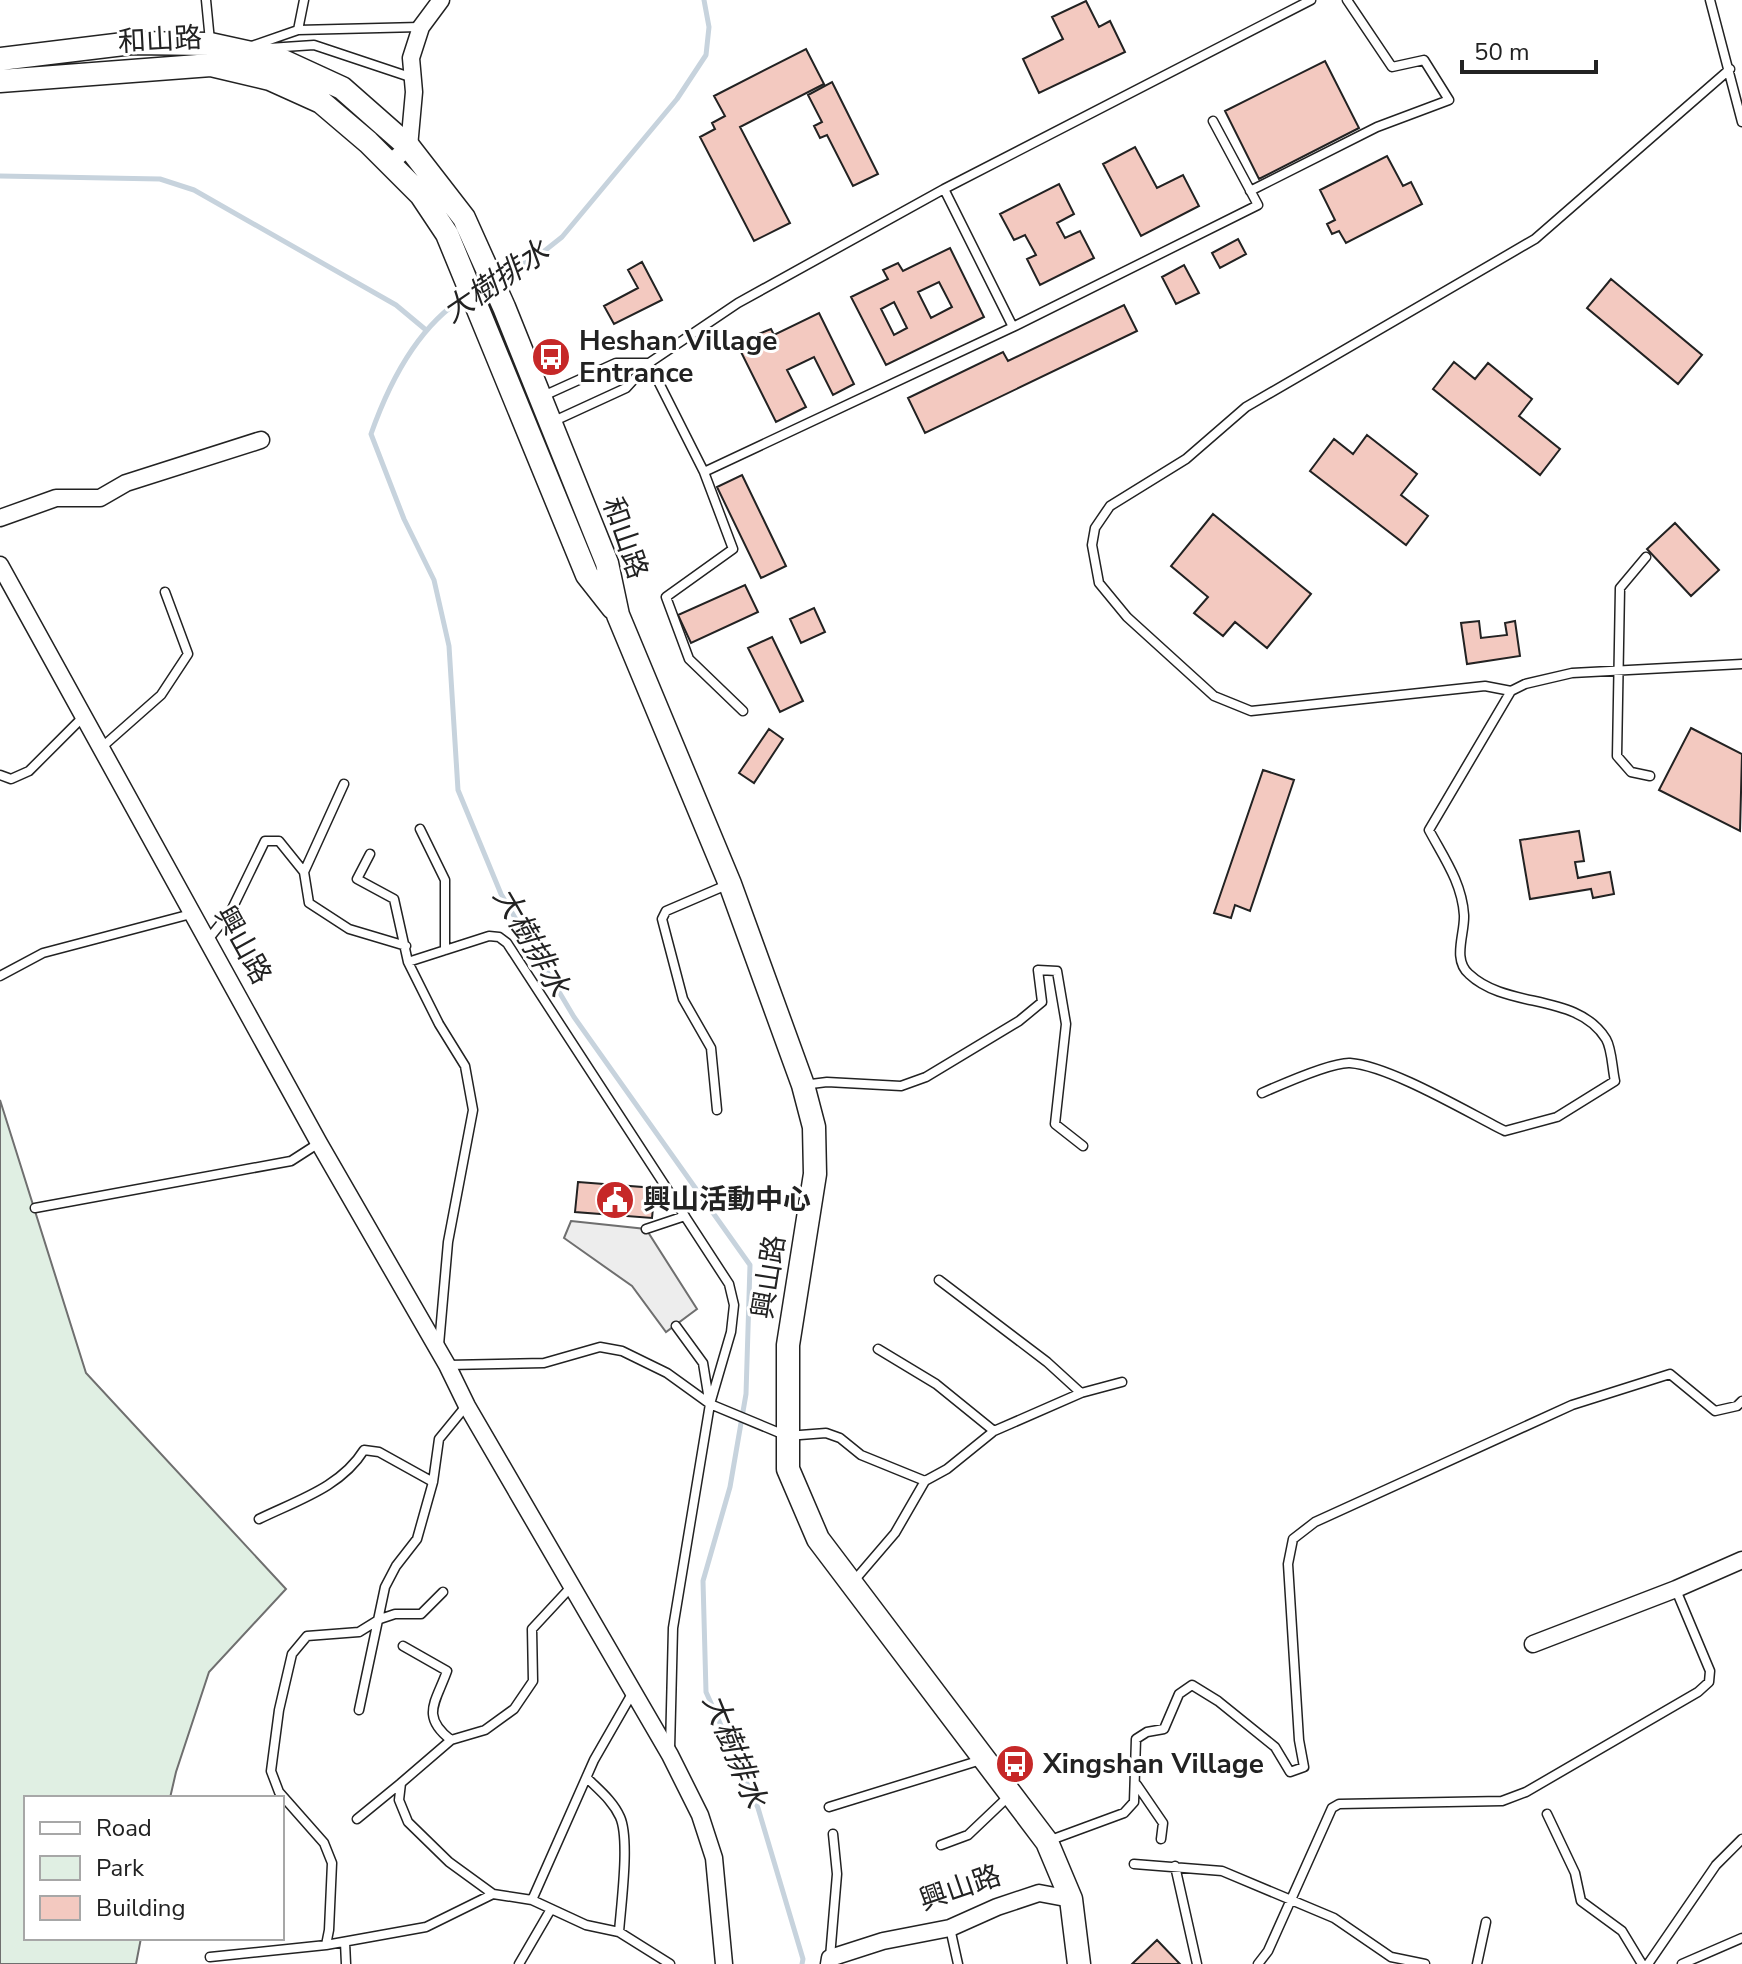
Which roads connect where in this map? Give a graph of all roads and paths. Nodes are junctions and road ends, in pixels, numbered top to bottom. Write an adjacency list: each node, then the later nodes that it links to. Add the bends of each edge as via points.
1 (206, 0): 9 (lane)
2 (304, 0): 8 (lane)
3 (441, 0): 7 (street)
4 (1311, 0): 18 (lane)
5 (1347, 0): 19 (lane, via 1392,67 1424,60 1449,100 1377,127)
6 (1710, 0): 11 (lane)
7 (421, 27): 8 (lane); 12 (street, via 411,58)
8 (298, 30): 9 (lane)
9 (222, 58): 10 (main road, 和山路, via 132,43); 12 (lane, via 314,45); 13 (main road, 和山路); 16 (main road, 和山路, via 279,59 342,88); 17 (main road, 和山路, via 321,102)
10 (0, 59)
11 (1730, 69): 15 (lane); 34 (lane, via 1535,239 1246,407 1186,459 1110,506 1095,528 1092,545 1099,583 1127,617 1214,696 1251,711 1485,686)
12 (413, 78): 16 (street)
13 (0, 81)
14 (1213, 121): 19 (lane)
15 (1742, 122)
16 (409, 147): 17 (street); 22 (main road, 和山路, via 464,218)
17 (391, 162): 23 (main road, 和山路, via 447,234)
18 (944, 189): 20 (lane); 21 (lane, via 738,303)
19 (1250, 191): 20 (lane, via 1258,205)
20 (1013, 327): 26 (lane)
21 (649, 363): 22 (lane, via 616,363); 24 (lane, via 626,388); 26 (lane)
22 (540, 398): 23 (lane); 24 (main road, 和山路)
23 (523, 420): 24 (lane); 31 (main road, 和山路, via 587,575)
24 (550, 423): 31 (main road, 和山路, via 607,563)
25 (261, 440): 27 (street, via 126,483 100,498 56,498)
26 (704, 472): 35 (lane, via 733,549 666,597 689,659)
27 (0, 518)
28 (1646, 557): 33 (lane, via 1620,588)
29 (0, 565): 36 (street, 興山路)
30 (165, 592): 37 (lane, via 188,654 161,695)
31 (618, 615): 44 (main road, 興山路)
32 (1742, 664): 33 (lane)
33 (1618, 670): 34 (lane, via 1572,673); 39 (lane, via 1617,756 1631,772)
34 (1511, 691): 52 (lane, via 1429,830 1461,889 1459,952 1466,972 1482,983 1583,1015 1607,1040 1615,1081 1557,1117 1505,1131 1393,1075 1349,1063)
35 (743, 711)
36 (83, 717): 37 (street, 興山路); 38 (lane, via 29,771 11,779)
37 (100, 748): 45 (street, 興山路)
38 (0, 775)
39 (1650, 776)
40 (344, 784): 43 (lane)
41 (420, 829): 48 (lane, via 445,880)
42 (370, 854): 47 (lane, via 357,879 394,899)
43 (304, 872): 46 (lane, via 279,841 265,841 231,911); 47 (lane, via 309,903 349,929)
44 (730, 884): 51 (main road, 興山路); 53 (lane, via 666,911 662,919 683,999 711,1048)
45 (191, 914): 46 (street, 興山路); 50 (lane, via 43,953)
46 (206, 941): 54 (street, 興山路)
47 (406, 946): 49 (lane)
48 (445, 950): 49 (lane); 57 (lane, via 489,936 507,943)
49 (408, 962): 62 (lane, via 465,1066 473,1110 448,1242)
50 (0, 976)
51 (803, 1085): 55 (lane, via 901,1086 926,1077 1019,1021 1042,1002 1038,970 1057,971 1066,1024 1055,1124); 69 (main road, 興山路, via 814,1127 815,1174 788,1345)
52 (1262, 1093)
53 (717, 1110)
54 (319, 1143): 56 (lane, via 291,1161); 62 (street, 興山路)
55 (1083, 1146)
56 (35, 1208)
57 (685, 1216): 58 (lane); 66 (lane, via 729,1284 734,1305)
58 (646, 1229)
59 (939, 1280): 64 (lane)
60 (676, 1326): 66 (lane, via 703,1363)
61 (878, 1349): 68 (lane, via 936,1384)
62 (443, 1358): 66 (lane, via 544,1363 600,1347 622,1351 667,1373); 67 (street, 興山路)
63 (1122, 1382): 64 (lane)
64 (1081, 1393): 68 (lane)
65 (1742, 1401): 88 (lane, via 1715,1411 1670,1374 1572,1405 1315,1522 1293,1539 1288,1564 1304,1767 1290,1772 1275,1747 1192,1685 1179,1694 1164,1729 1136,1739)
66 (710, 1404): 69 (lane); 84 (lane, via 673,1628)
67 (467, 1406): 71 (lane, via 439,1439); 75 (street, 興山路)
68 (994, 1431): 70 (lane)
69 (787, 1436): 70 (lane, via 826,1433 861,1455); 74 (main road, 興山路, via 788,1469 818,1539)
70 (925, 1481): 74 (lane, via 895,1533)
71 (433, 1482): 72 (lane, via 379,1452 364,1450 337,1482); 78 (lane, via 417,1539 385,1587)
72 (259, 1519)
73 (1742, 1560): 76 (street)
74 (851, 1585): 85 (main road, 興山路)
75 (571, 1587): 81 (street, 興山路); 83 (lane, via 532,1629 533,1681 514,1709 485,1730)
76 (1676, 1589): 79 (street); 105 (lane, via 1710,1671 1709,1682 1698,1692 1502,1801 1339,1804 1332,1808)
77 (443, 1592): 78 (lane, via 421,1614)
78 (380, 1619): 82 (lane); 90 (lane, via 359,1632 307,1636 292,1654 271,1771)
79 (1533, 1644)
80 (403, 1646): 83 (lane, via 447,1671 431,1715 436,1729)
81 (633, 1692): 84 (street, 興山路); 86 (lane)
82 (359, 1710)
83 (451, 1740): 87 (lane)
84 (670, 1755): 118 (street, 興山路, via 700,1815 714,1858)
85 (985, 1758): 89 (main road, 興山路); 92 (lane)
86 (587, 1778): 104 (lane); 109 (lane, via 621,1819)
87 (401, 1783): 94 (lane); 102 (lane, via 399,1800 408,1822 449,1862)
88 (1136, 1785): 96 (lane, via 1163,1823); 98 (lane, via 1134,1802 1124,1813)
89 (1012, 1792): 98 (main road, 興山路); 99 (lane, via 968,1835)
90 (283, 1796)
91 (284, 1798): 112 (lane, via 324,1843 332,1863)
92 (829, 1807)
93 (1547, 1814): 125 (lane, via 1575,1873 1581,1901 1622,1931)
94 (357, 1819)
95 (833, 1834): 114 (lane, via 837,1874)
96 (1161, 1839)
97 (1742, 1839): 125 (lane, via 1716,1865)
98 (1047, 1842): 103 (main road, 興山路)
99 (941, 1845)
100 (1134, 1864): 101 (lane)
101 (1175, 1866): 105 (lane, via 1222,1871); 121 (lane)
102 (493, 1894): 104 (lane); 111 (lane, via 426,1927)
103 (1071, 1899): 108 (street, 興山路, via 1039,1893); 120 (main road, 興山路)
104 (532, 1900): 106 (lane)
105 (1289, 1900): 122 (lane); 123 (lane, via 1334,1918 1391,1957)
106 (551, 1909): 109 (lane); 116 (lane)
107 (1486, 1922): 124 (lane)
108 (950, 1928): 114 (street, 興山路, via 883,1941); 119 (lane)
109 (619, 1932): 117 (lane)
110 (1742, 1938): 126 (lane)
111 (345, 1942): 112 (lane); 115 (lane)
112 (326, 1945): 113 (lane)
113 (210, 1957)
114 (830, 1961)
115 (346, 1964)
116 (519, 1964)
117 (670, 1964)
118 (724, 1964)
119 (958, 1964)
120 (1079, 1964)
121 (1197, 1964)
122 (1258, 1964)
123 (1425, 1964)
124 (1477, 1964)
125 (1645, 1964)
126 (1682, 1964)

